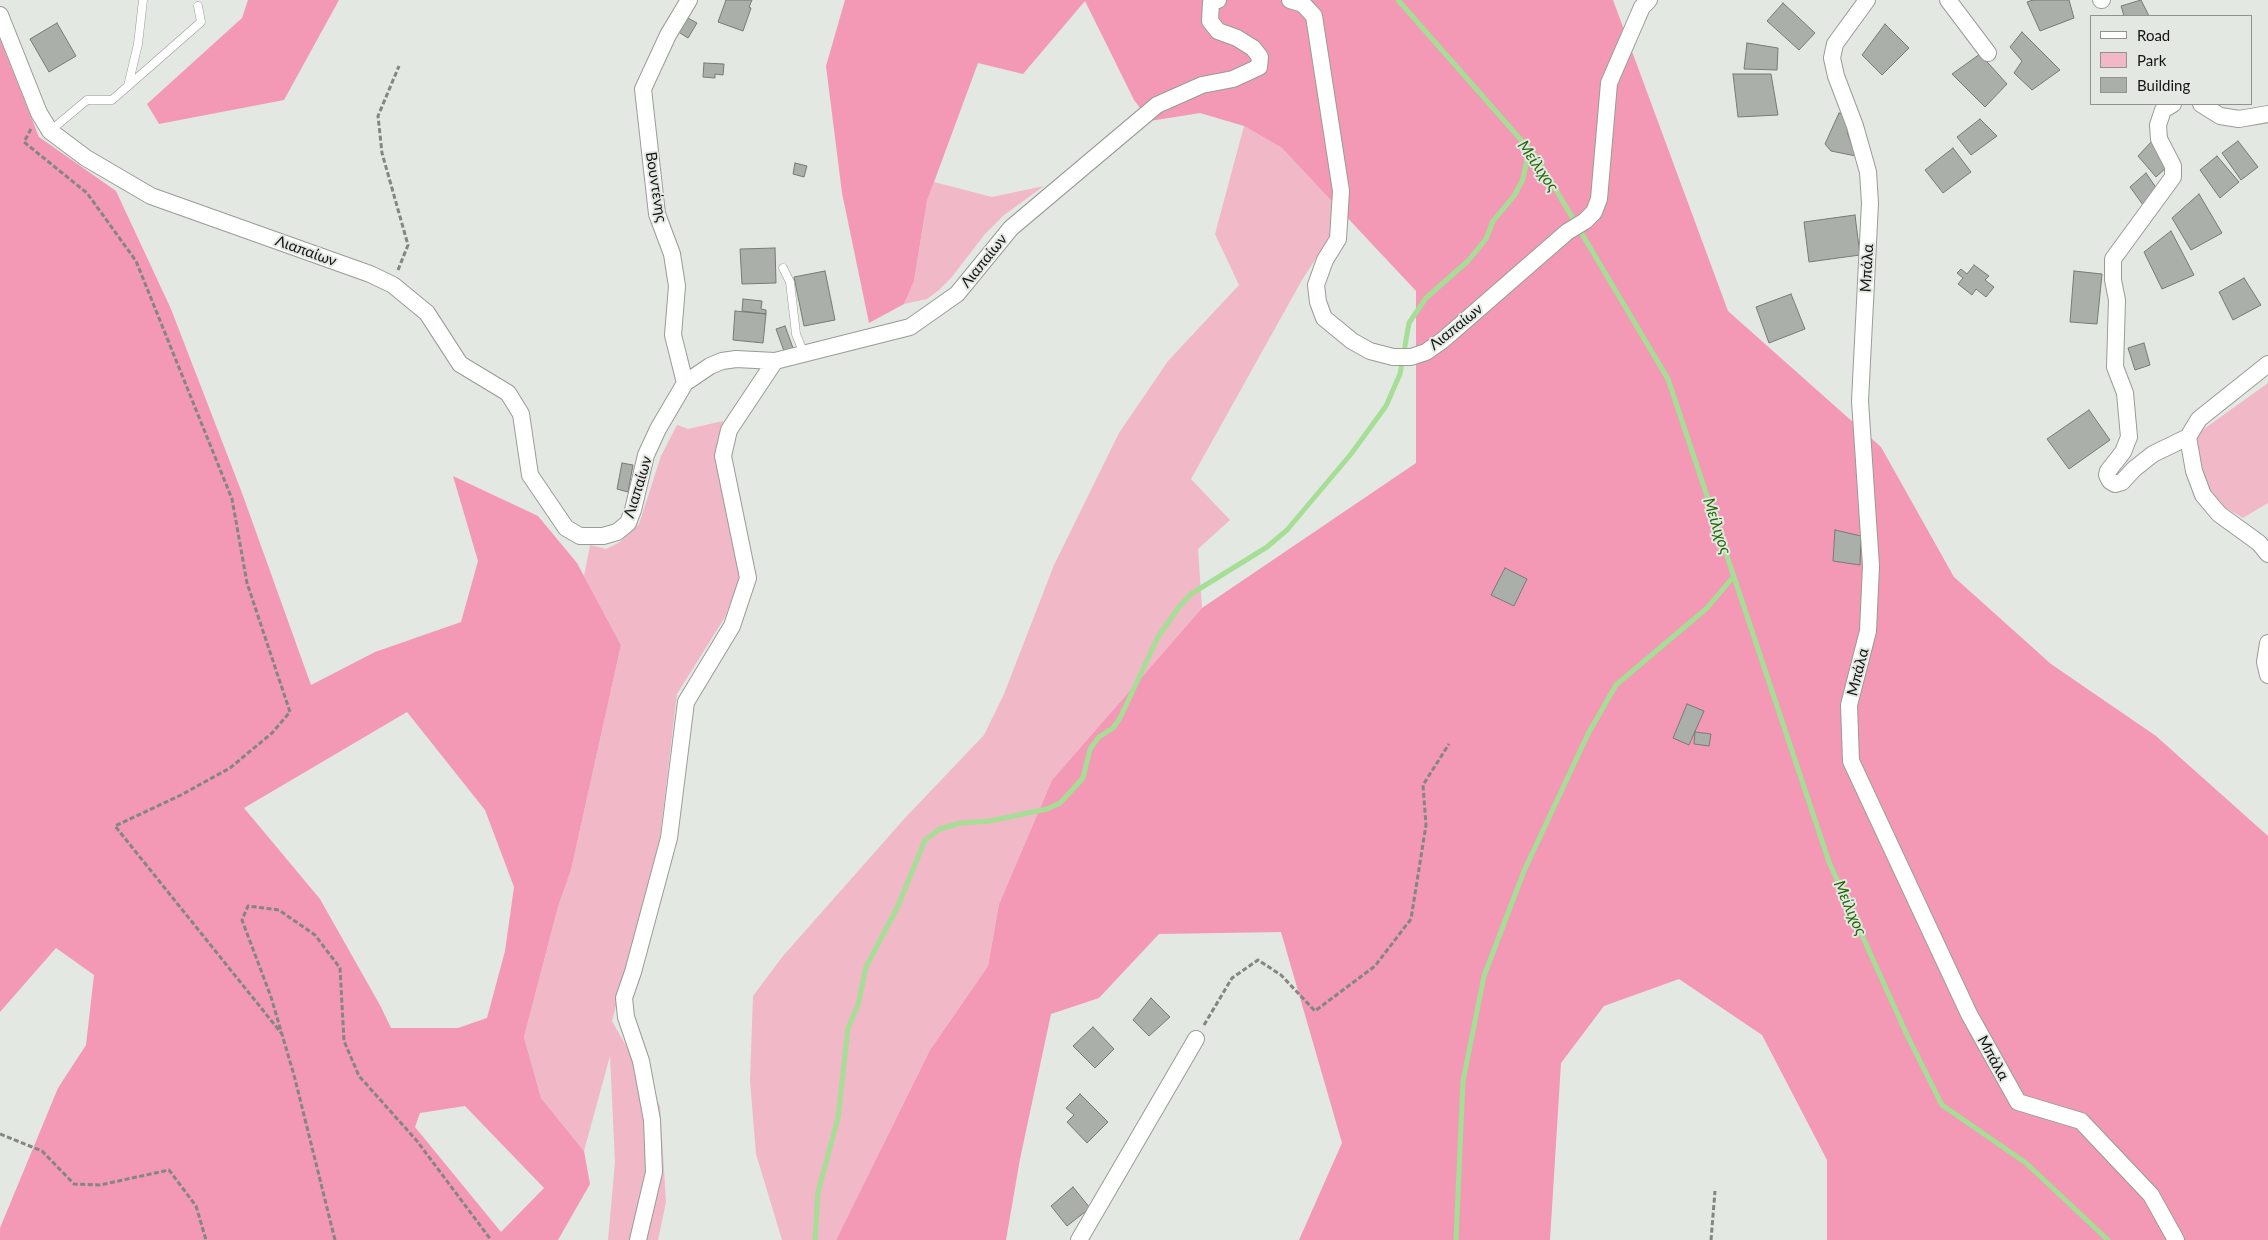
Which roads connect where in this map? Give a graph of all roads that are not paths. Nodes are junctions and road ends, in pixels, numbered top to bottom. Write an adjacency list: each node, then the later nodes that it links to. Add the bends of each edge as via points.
1 (143, 0): 11 (lane, via 138,44)
2 (689, 0): 20 (street, Βουντένης, via 668,35 643,89 657,214 672,254 677,286 673,335)
3 (1218, 0): 17 (street, Λιαπαίων, via 1212,3 1210,21 1218,31 1253,48 1260,57 1259,68 1234,79 1202,85 1157,105 1011,228 957,294 910,327)
4 (1290, 0): 5 (street, Λιαπαίων, via 1303,4 1314,16 1340,191 1338,239 1325,260 1316,285 1318,302 1324,318 1352,341 1370,351 1393,357 1411,357 1444,340 1594,212 1599,199 1608,83 1642,7)
5 (1649, 0)
6 (1867, 0): 28 (street, Μπάλα, via 1835,44 1832,58 1868,172 1870,203 1860,401 1871,566 1868,631 1849,705 1851,761 1969,1014 2018,1102 2081,1121 2151,1194)
7 (1948, 0): 10 (street)
8 (198, 6): 11 (lane, via 201,22)
9 (0, 15): 15 (street, Λιαπαίων, via 39,113)
10 (1988, 53)
11 (128, 86): 15 (lane, via 112,100 87,100)
12 (2171, 105): 21 (street, via 2163,110 2158,125 2159,139 2173,166 2173,177 2113,258 2117,300 2115,367 2125,393 2129,437 2123,452 2108,471 2108,478 2118,484 2154,454)
13 (2203, 105): 14 (street, via 2220,116 2239,119)
14 (2268, 114)
15 (50, 131): 20 (street, Λιαπαίων, via 86,158 151,196 393,285 428,313 460,364 508,393 521,414 530,476 566,528 580,536 603,536 617,532 628,523 646,456)
16 (783, 268): 17 (lane, via 790,282 796,334)
17 (804, 354): 18 (street, Λιαπαίων)
18 (775, 361): 20 (street, Λιαπαίων, via 736,358 722,361); 26 (street, via 729,430 724,456 748,578 732,626 686,702 669,838 634,972 624,998 652,1120 654,1172)
19 (2268, 364): 21 (street, via 2199,419)
20 (686, 383)
21 (2188, 437): 22 (street, via 2194,471 2203,495 2219,514 2259,542)
22 (2268, 554)
23 (2268, 643): 24 (street, via 2265,662)
24 (2268, 675)
25 (1196, 1039): 27 (street)
26 (638, 1240)
27 (1079, 1240)
28 (2176, 1240)

